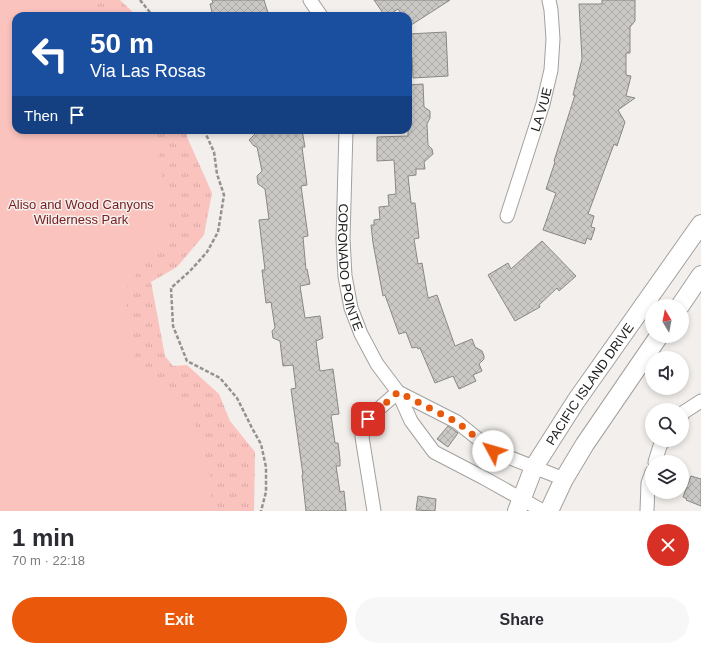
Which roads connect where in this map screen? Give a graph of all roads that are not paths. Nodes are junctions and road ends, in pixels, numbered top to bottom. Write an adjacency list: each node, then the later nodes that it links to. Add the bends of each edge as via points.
1 (310, 0): 3 (street)
2 (549, 0): 5 (street, LA VUE, via 553,39 552,70)
3 (318, 12)
4 (346, 134): 10 (street, CORONADO POINTE, via 343,239 345,276 351,308 377,364)
5 (507, 216)
6 (700, 230): 13 (main road, PACIFIC ISLAND DRIVE, via 576,401)
7 (701, 276): 8 (main road)
8 (685, 299)
9 (654, 343): 14 (main road)
10 (398, 392): 13 (street, CORONADO POINTE, via 457,422 493,451); 16 (street, CORONADO POINTE, via 411,421 434,452); 17 (street, via 368,419 362,437)
11 (701, 400): 12 (street)
12 (689, 408)
13 (534, 467): 14 (street, CORONADO POINTE); 16 (main road, PACIFIC ISLAND DRIVE)
14 (564, 479): 19 (main road)
15 (647, 499): 20 (street)
16 (519, 505): 18 (street, CORONADO POINTE)
17 (374, 511)
18 (543, 511)
19 (549, 511)
20 (647, 511)

